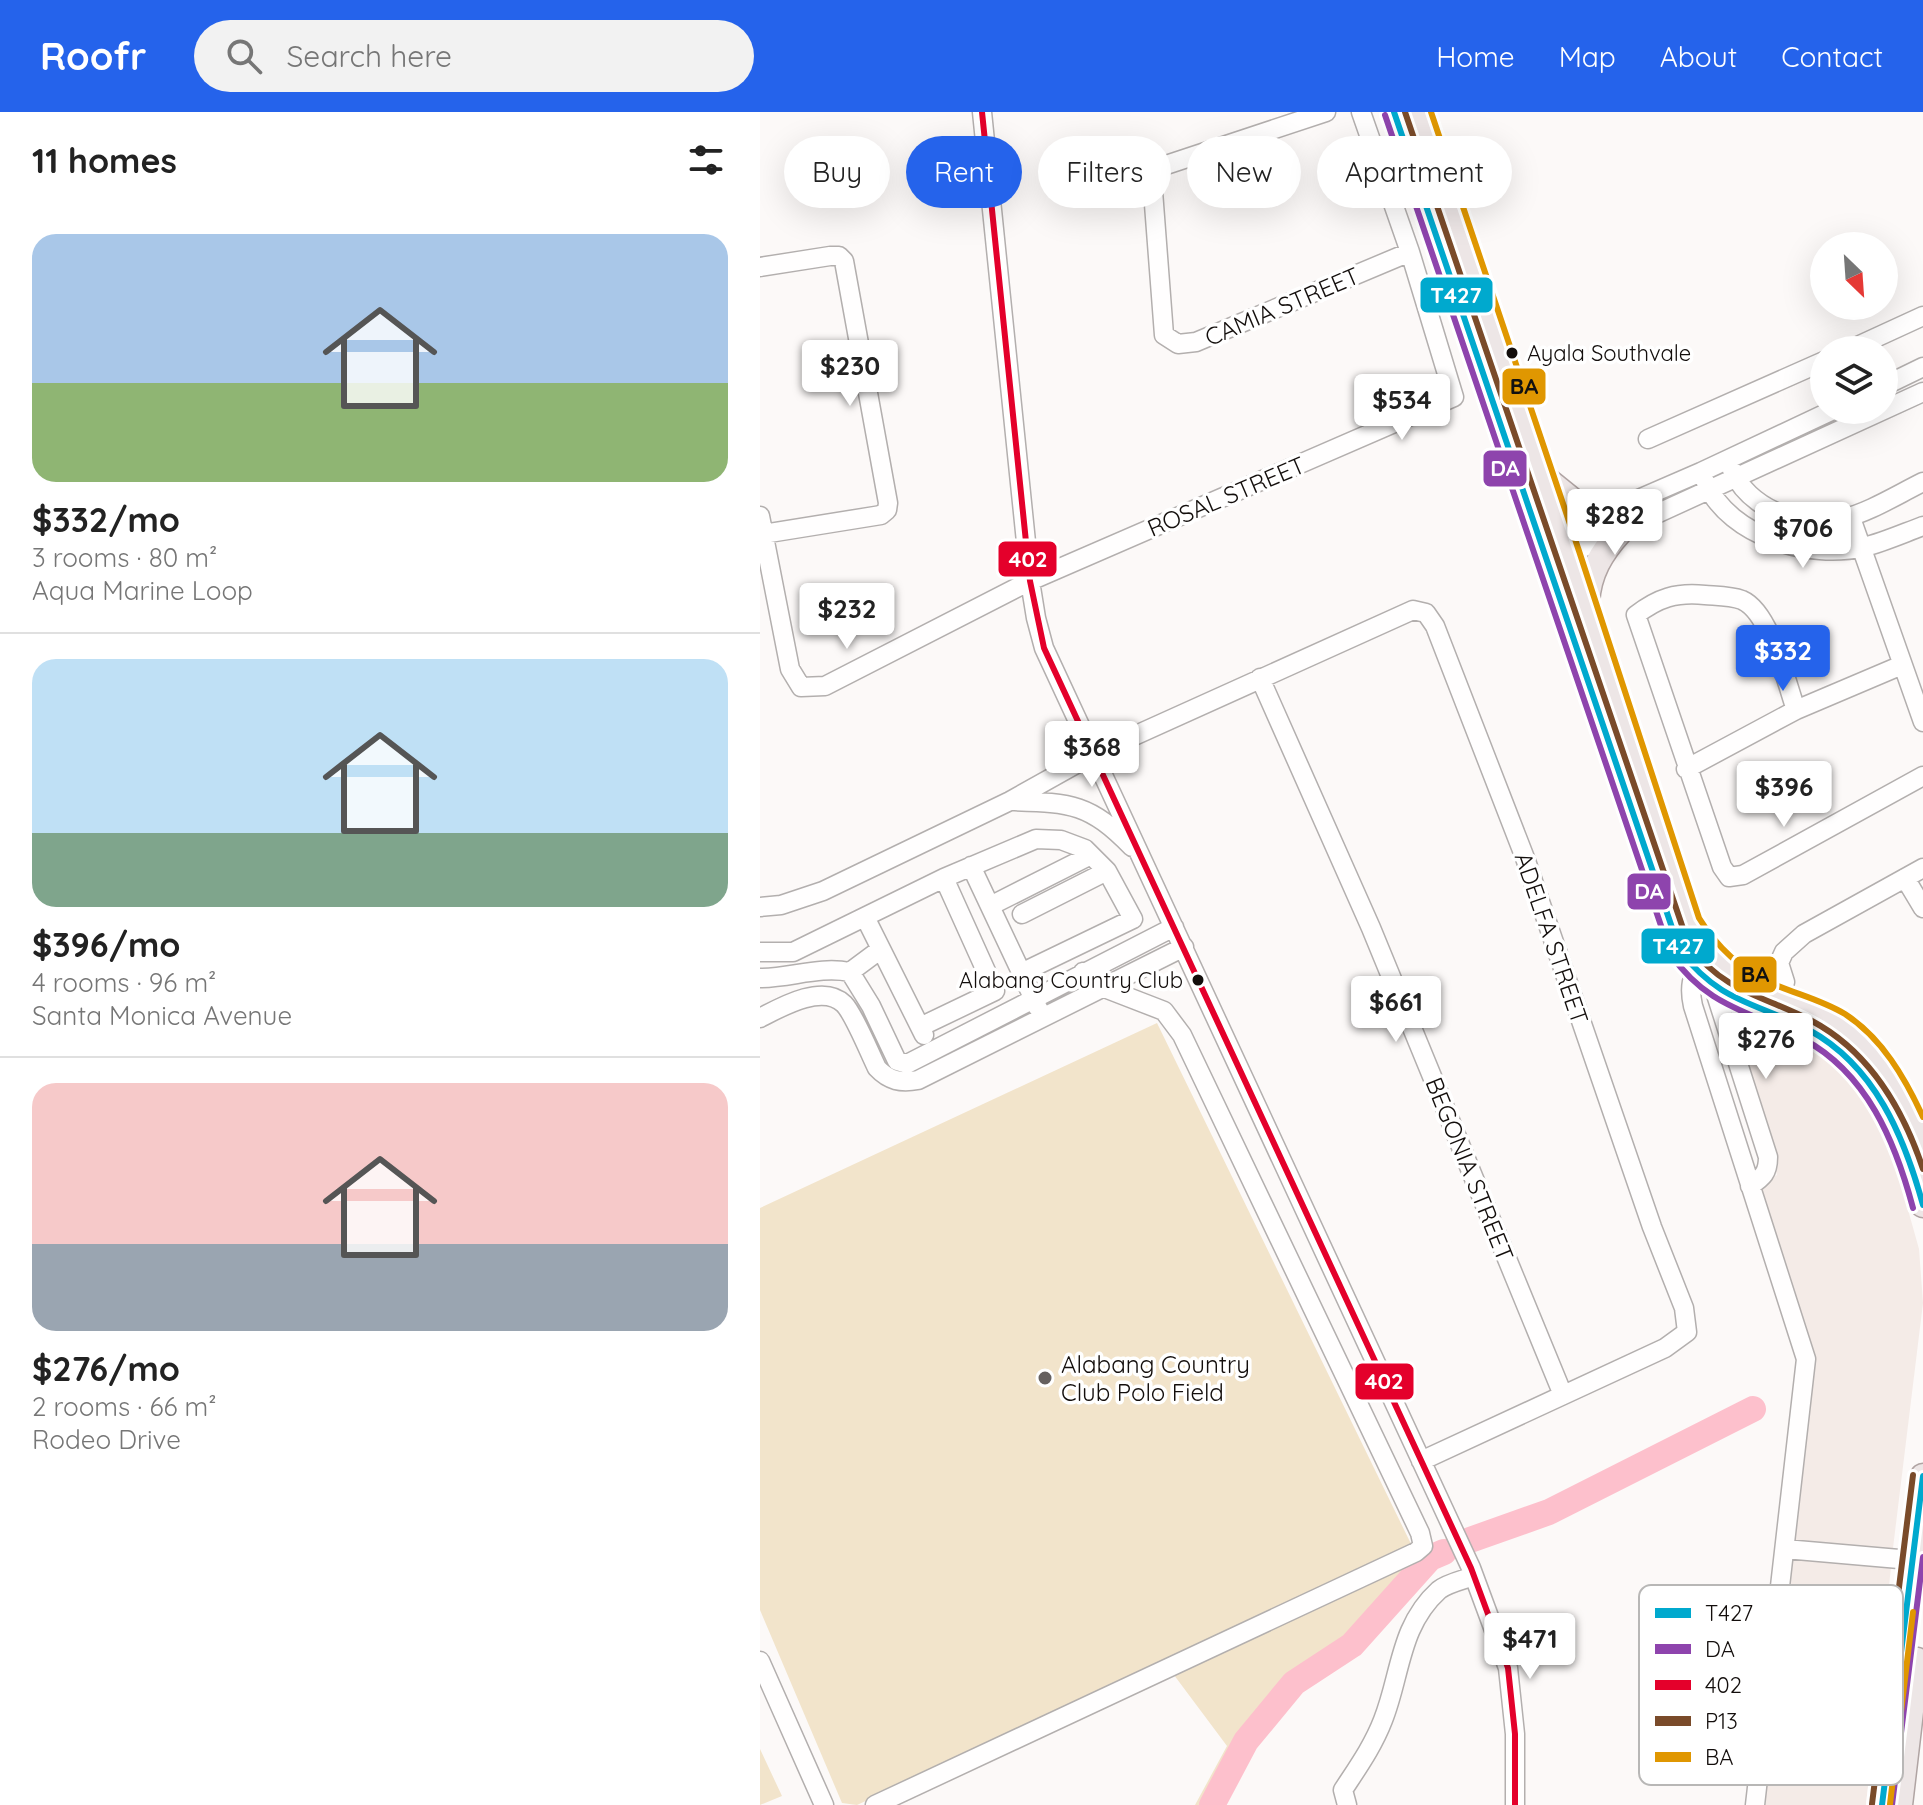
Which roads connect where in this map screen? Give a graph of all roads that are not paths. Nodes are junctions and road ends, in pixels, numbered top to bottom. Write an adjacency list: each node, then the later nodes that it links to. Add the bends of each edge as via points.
1 (982, 112): 28 (street)
2 (1326, 112): 6 (street, CAMIA STREET, via 1154,172 1164,335 1178,344 1196,342)
3 (1361, 112): 6 (street, ROSAL STREET)
4 (1394, 112): 27 (main road)
5 (1420, 112): 18 (main road)
6 (1410, 252): 28 (street, ROSAL STREET, via 1454,397)
7 (760, 267): 24 (street, via 830,256 844,261 888,503 881,515)
8 (1923, 316): 9 (street)
9 (1879, 336)
10 (1810, 367): 15 (street)
11 (1923, 367): 12 (street)
12 (1898, 379)
13 (1923, 392): 19 (street)
14 (1810, 421): 16 (street)
15 (1648, 439)
16 (1727, 460): 17 (street); 19 (street)
17 (1701, 472): 21 (street); 23 (street)
18 (1542, 475): 23 (main road); 27 (main road)
19 (1736, 479): 21 (street); 22 (street, via 1758,502 1786,517 1809,524)
20 (1923, 482): 22 (street)
21 (1709, 491): 23 (street); 26 (street, via 1738,521 1777,540 1804,549)
22 (1851, 518): 26 (street)
23 (1612, 524): 27 (street); 29 (main road)
24 (762, 525): 28 (street, via 790,669 801,687 825,686)
25 (1923, 526): 26 (street)
26 (1863, 547): 30 (street)
27 (1556, 548): 29 (main road); 50 (main road)
28 (1030, 581): 34 (street, via 1044,648)
29 (1587, 605): 50 (main road)
30 (1902, 665): 32 (street); 33 (street)
31 (1260, 678): 34 (street, ADELFA STREET); 71 (street, BEGONIA STREET, via 1371,928); 71 (street, ADELFA STREET, via 1413,610 1426,613 1435,626 1525,858 1684,1308 1687,1332 1665,1348)
32 (1796, 710): 35 (street); 35 (street, via 1764,621 1752,606 1740,599 1682,592 1654,601 1636,615)
33 (1923, 722)
34 (1094, 754): 37 (street, ADELFA STREET); 38 (street)
35 (1686, 769): 36 (street, via 1729,877 1743,875)
36 (1923, 776)
37 (1010, 801): 38 (street, via 1084,808); 46 (street, ADELFA STREET, via 823,891)
38 (1140, 854): 51 (street)
39 (1091, 855): 40 (street, via 1061,840 1036,839); 42 (street); 45 (street)
40 (971, 866): 43 (street); 45 (street)
41 (1923, 868): 44 (street)
42 (1107, 871): 48 (street); 57 (street, via 1133,919)
43 (944, 878): 49 (street); 65 (street, via 995,991)
44 (1905, 878): 47 (street); 62 (street, via 1791,944 1779,963 1785,982)
45 (990, 906): 57 (street)
46 (760, 907)
47 (1923, 908)
48 (1022, 914)
49 (865, 917): 53 (street); 54 (street, via 793,952)
50 (1682, 926): 58 (main road, via 1680,951)
51 (1174, 927): 52 (street); 56 (street)
52 (1184, 947): 60 (street); 72 (street)
53 (881, 949): 55 (street); 65 (street)
54 (760, 952)
55 (850, 972): 59 (street, via 815,970); 66 (street, via 897,1061 907,1064)
56 (1083, 972): 60 (street); 61 (street)
57 (1021, 973): 61 (street)
58 (1701, 976): 62 (main road); 62 (main road, via 1744,980); 69 (street); 69 (street, via 1768,1157 1765,1176)
59 (760, 978)
60 (1102, 987): 64 (street); 87 (street, via 1164,1011 1182,1035 1423,1546)
61 (1033, 998): 64 (street); 66 (street)
62 (1776, 1006): 68 (main road, via 1817,1009 1851,1030 1891,1081); 70 (main road, via 1835,1046 1858,1069 1901,1136)
63 (760, 1018): 67 (street, via 827,996 844,1004 883,1074 906,1082)
64 (1043, 1018): 67 (street)
65 (920, 1027): 66 (street)
66 (932, 1051): 67 (street)
67 (942, 1070)
68 (1923, 1141)
69 (1750, 1186): 74 (street, via 1806,1359)
70 (1923, 1205)
71 (1563, 1395): 72 (street, ADELFA STREET)
72 (1421, 1461): 76 (street)
73 (1923, 1476): 75 (main road)
74 (1785, 1549): 75 (street); 77 (street)
75 (1918, 1562): 80 (main road)
76 (1472, 1572): 88 (street, via 1441,1589 1416,1619 1401,1649 1373,1746 1343,1790); 89 (street, via 1508,1668)
77 (1781, 1585)
78 (1923, 1613): 82 (main road)
79 (760, 1661): 81 (street)
80 (1903, 1663)
81 (765, 1685): 86 (street)
82 (1903, 1780)
83 (1757, 1785): 90 (street)
84 (1885, 1785): 91 (main road)
85 (1902, 1785): 92 (main road)
86 (824, 1805)
87 (875, 1805)
88 (1347, 1805)
89 (1515, 1805)
90 (1755, 1805)
91 (1882, 1805)
92 (1900, 1805)

